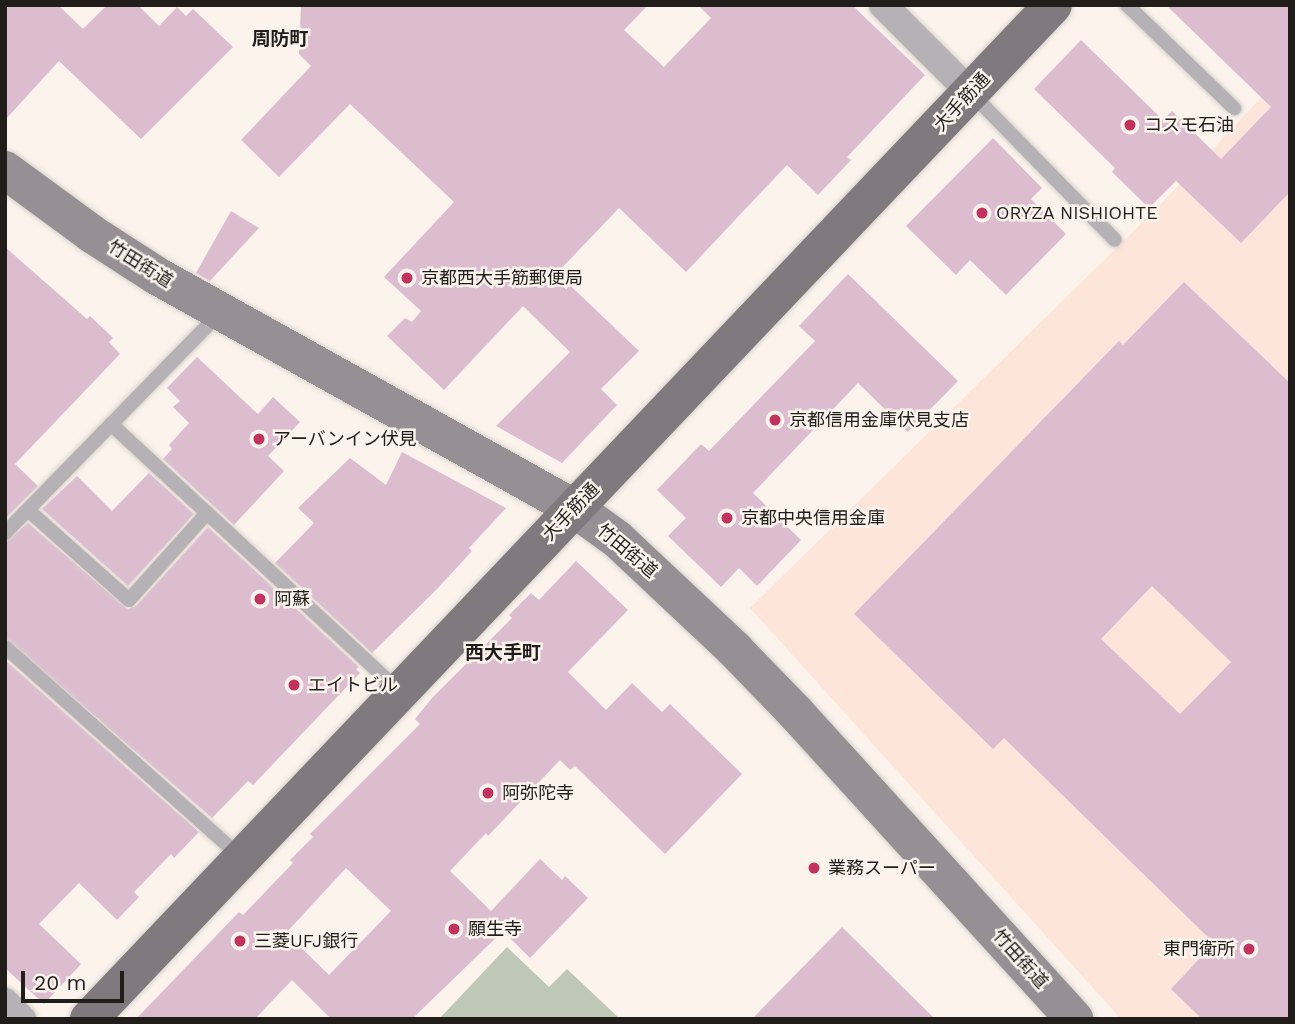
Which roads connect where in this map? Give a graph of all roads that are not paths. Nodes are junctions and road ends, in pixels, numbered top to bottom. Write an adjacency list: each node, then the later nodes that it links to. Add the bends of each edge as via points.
1 (883, 5): 4 (street)
2 (1053, 5): 4 (main road, 大手筋通)
3 (1127, 5): 5 (lane)
4 (971, 93): 7 (lane); 10 (main road, 大手筋通)
5 (1234, 108)
6 (5, 170): 8 (main road, 竹田街道, via 92,234)
7 (1115, 240)
8 (220, 313): 9 (lane); 10 (main road, 竹田街道)
9 (111, 424): 11 (lane); 12 (lane)
10 (574, 508): 15 (main road, 大手筋通); 20 (main road, 竹田街道, via 617,540 744,659)
11 (28, 510): 12 (lane, via 129,600); 13 (lane)
12 (207, 513): 15 (lane)
13 (5, 533)
14 (5, 647): 16 (lane)
15 (400, 692): 16 (main road, 大手筋通)
16 (242, 858): 19 (main road, 大手筋通)
17 (5, 1002): 18 (street)
18 (22, 1019)
19 (89, 1019)
20 (1074, 1019)

